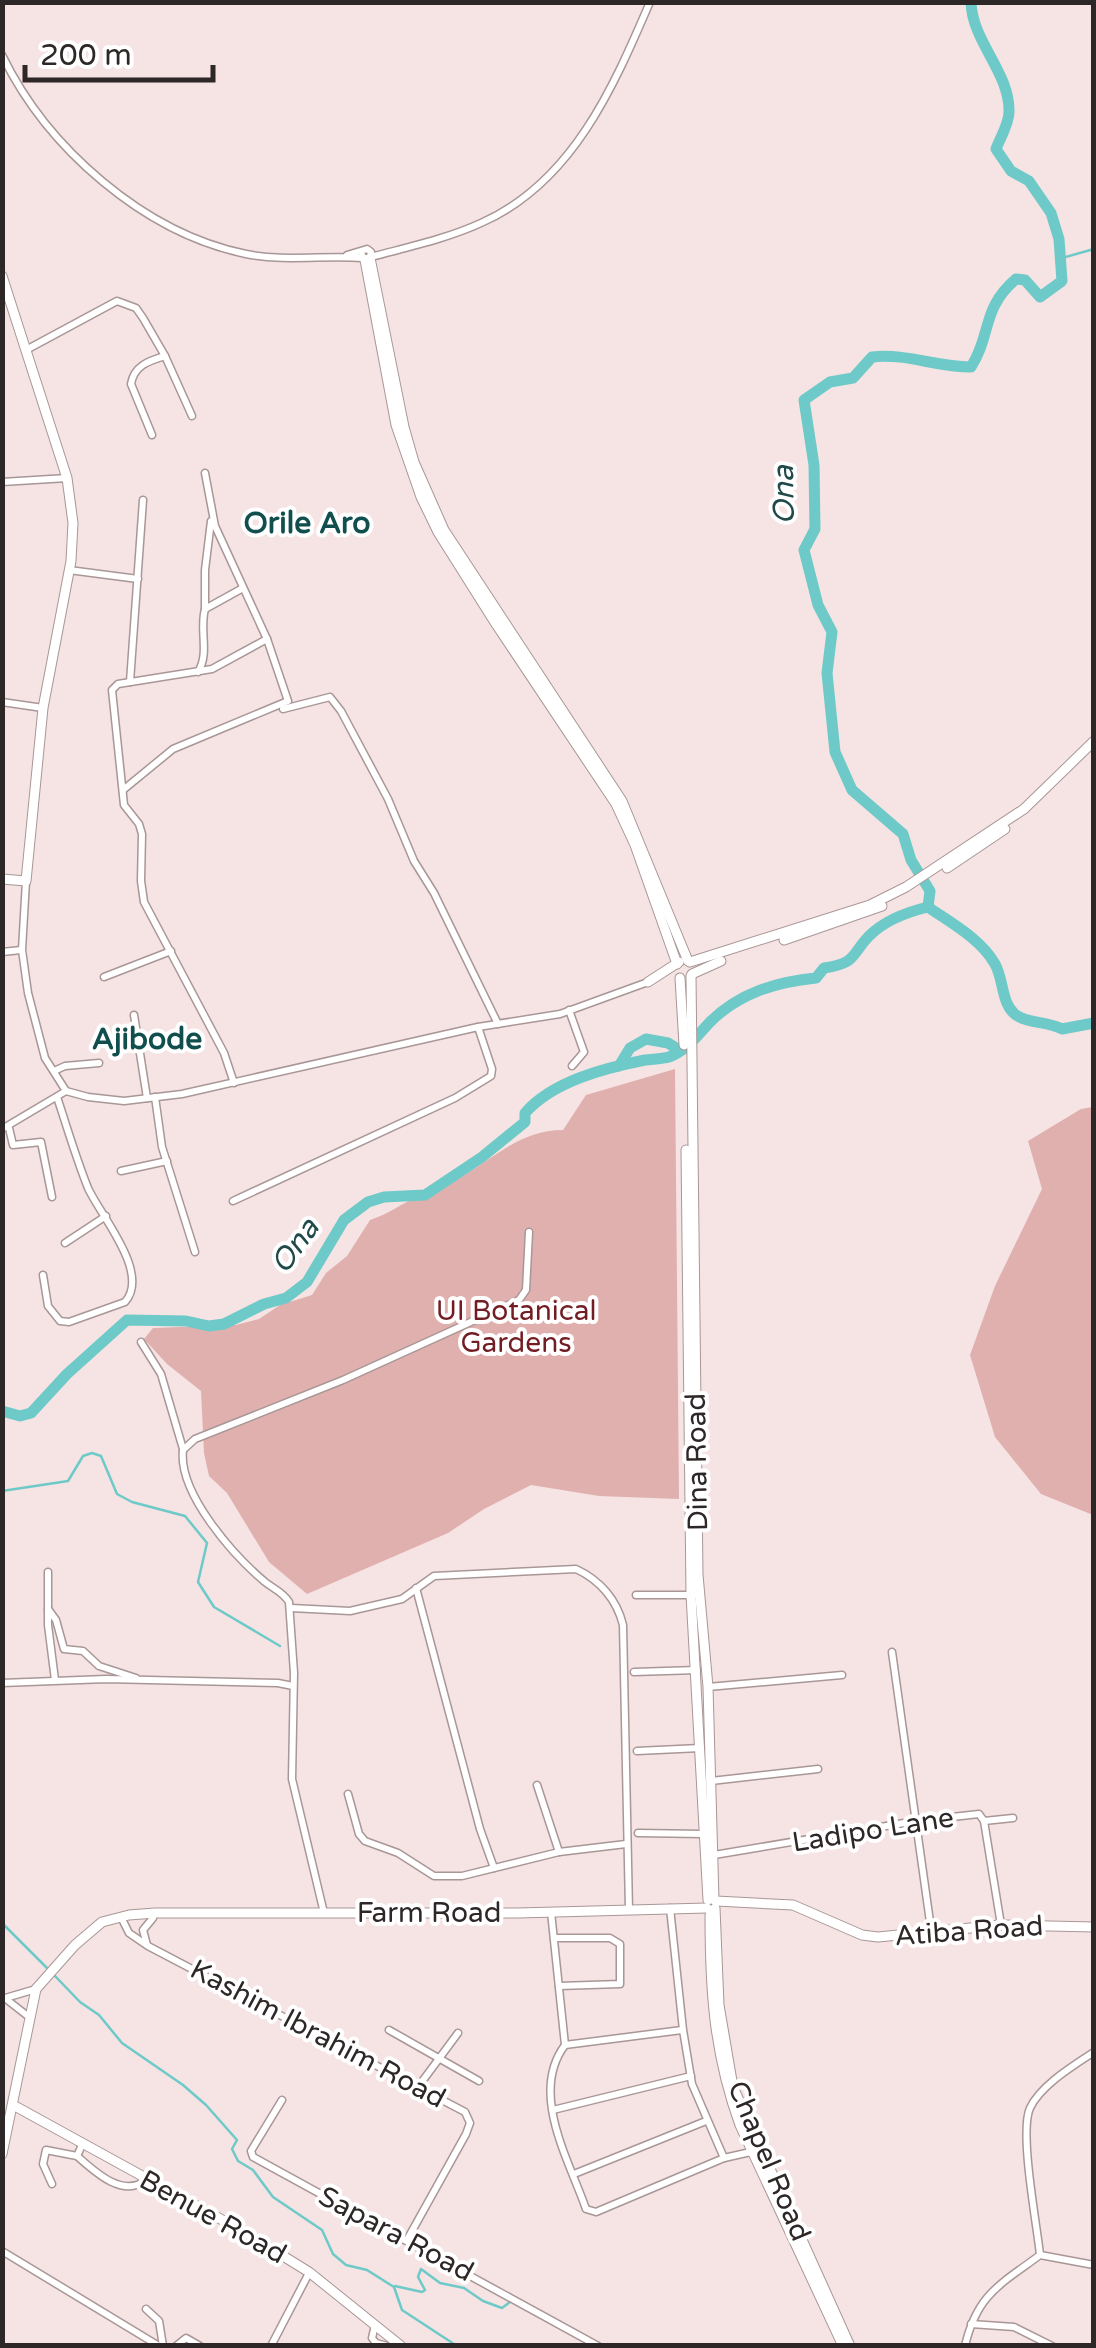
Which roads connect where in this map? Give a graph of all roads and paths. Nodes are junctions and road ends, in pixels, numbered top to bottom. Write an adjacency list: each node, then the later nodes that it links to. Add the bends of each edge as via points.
1 (650, 2): 3 (street, via 620,72 570,154 484,222)
2 (2, 55): 3 (street, via 49,129 97,177 151,216 249,254)
3 (366, 256): 36 (street, via 404,428 444,530 622,801); 37 (street, via 396,426 421,498 616,804)
4 (2, 276): 5 (street)
5 (25, 350): 6 (street, via 117,301 136,308); 10 (street)
6 (165, 356): 7 (street); 8 (street, via 134,372 131,384)
7 (192, 416)
8 (152, 434)
9 (205, 473): 13 (street)
10 (67, 478): 11 (street); 14 (street, via 73,523)
11 (2, 482)
12 (143, 500): 15 (street)
13 (213, 516): 16 (street); 17 (street)
14 (69, 570): 15 (street); 24 (street)
15 (138, 578): 20 (street)
16 (243, 588): 17 (street); 18 (street)
17 (206, 609): 19 (street)
18 (267, 639): 19 (street); 21 (street)
19 (198, 672): 20 (street)
20 (130, 682): 28 (street, via 112,690)
21 (288, 701): 23 (street); 28 (street, via 173,749)
22 (2, 702): 24 (street)
23 (297, 705): 25 (street); 42 (street, via 330,698 341,711)
24 (43, 708): 31 (street)
25 (283, 709)
26 (1094, 741): 29 (street, via 1024,810)
27 (1094, 748): 29 (street, via 1028,813)
28 (122, 791): 34 (street, via 141,829 144,902)
29 (942, 867): 32 (street)
30 (2, 879): 31 (street)
31 (26, 881): 33 (street)
32 (908, 889): 36 (street); 37 (street, via 872,911)
33 (22, 950): 35 (street); 46 (street, via 34,1018)
34 (171, 950): 38 (street); 47 (street)
35 (2, 952)
36 (689, 962): 37 (street)
37 (682, 973): 39 (street); 66 (street, Dina Road)
38 (104, 977)
39 (648, 982): 40 (street)
40 (569, 1010): 42 (street); 45 (street, via 584,1052)
41 (134, 1015): 50 (street)
42 (498, 1024): 43 (street)
43 (478, 1027): 47 (street); 55 (street, via 491,1076)
44 (98, 1064): 46 (street)
45 (572, 1066)
46 (54, 1071): 48 (street)
47 (234, 1083): 50 (street)
48 (66, 1090): 49 (street); 50 (street, via 124,1102)
49 (57, 1097): 51 (street); 56 (street, via 85,1179)
50 (151, 1098): 52 (street)
51 (4, 1129): 54 (street, via 12,1145 42,1144)
52 (167, 1162): 53 (street); 59 (street)
53 (121, 1171)
54 (52, 1196)
55 (233, 1201)
56 (106, 1216): 58 (street); 60 (street, via 131,1276 125,1302 78,1321 60,1321 48,1306)
57 (529, 1232): 62 (street, via 520,1300 195,1439)
58 (65, 1243)
59 (195, 1252)
60 (43, 1275)
61 (141, 1342): 62 (street, via 162,1374)
62 (183, 1450): 67 (street, via 183,1475 204,1512 264,1582 285,1594)
63 (48, 1572): 68 (street)
64 (416, 1588): 67 (street, via 350,1611); 89 (street, via 434,1576 576,1568 607,1592 623,1625); 92 (street)
65 (636, 1595): 66 (street)
66 (695, 1595): 70 (street, Dina Road); 77 (street, Dina Road)
67 (290, 1608): 76 (street)
68 (48, 1609): 73 (street); 74 (street, via 64,1649 84,1651 98,1666)
69 (892, 1652): 85 (street)
70 (697, 1670): 71 (street); 78 (street, Dina Road)
71 (634, 1672)
72 (842, 1675): 77 (street)
73 (55, 1680): 74 (street); 75 (street)
74 (144, 1680): 76 (street)
75 (2, 1683)
76 (294, 1686): 97 (street, via 292,1779)
77 (708, 1687): 81 (street, Dina Road)
78 (700, 1748): 79 (street); 88 (street, Dina Road)
79 (636, 1751)
80 (818, 1768): 81 (street)
81 (712, 1780): 91 (street, Dina Road)
82 (538, 1785): 90 (street)
83 (348, 1794): 92 (street, via 365,1841 422,1870 462,1876)
84 (1013, 1818): 86 (street)
85 (916, 1821): 86 (street, Ladipo Lane, via 978,1814); 91 (street, Ladipo Lane); 104 (street)
86 (984, 1821): 101 (street, Ladipo Lane)
87 (638, 1833): 88 (street)
88 (704, 1834): 93 (street, Dina Road)
89 (626, 1844): 90 (street); 95 (street)
90 (559, 1852): 92 (street)
91 (714, 1855): 93 (street, Dina Road)
92 (494, 1868)
93 (712, 1905): 94 (street, Farm Road); 104 (street, Atiba Road, via 793,1905 862,1935); 127 (street, Chapel Road, via 724,2047)
94 (670, 1908): 95 (street, Farm Road); 114 (street)
95 (629, 1910): 96 (street, Farm Road)
96 (552, 1912): 97 (street, Farm Road); 105 (street)
97 (324, 1913): 98 (street, Farm Road)
98 (168, 1915): 99 (street, Farm Road); 103 (street, Farm Road, via 115,1918)
99 (153, 1918): 100 (street, Farm Road); 106 (street, via 143,1930)
100 (123, 1920): 103 (street, Farm Road); 106 (street, Kashim Ibrahim Road)
101 (1001, 1925): 102 (street, Atiba Road); 104 (street, Atiba Road)
102 (1094, 1927)
103 (93, 1930): 108 (street)
104 (931, 1930)
105 (554, 1938): 107 (street); 107 (street, via 610,1938 620,1944 620,1984)
106 (148, 1946): 121 (street, Kashim Ibrahim Road)
107 (559, 1986): 116 (street)
108 (36, 1988): 109 (street); 111 (street)
109 (16, 1995): 110 (street); 111 (street)
110 (4, 1998): 112 (street)
111 (31, 2003): 112 (street)
112 (28, 2016): 123 (street)
113 (388, 2030): 118 (street)
114 (683, 2030): 116 (street); 119 (street)
115 (458, 2033): 118 (street)
116 (564, 2044): 124 (street, via 549,2086)
117 (1094, 2052): 136 (street, via 1028,2114)
118 (442, 2058): 120 (street); 121 (street)
119 (690, 2076): 124 (street); 125 (street)
120 (479, 2081)
121 (418, 2087): 134 (street, Kashim Ibrahim Road, via 465,2112 470,2123)
122 (282, 2100): 134 (street, Sapara Road, via 250,2154)
123 (12, 2105): 126 (street, Benue Road); 128 (street)
124 (553, 2110): 131 (street)
125 (706, 2121): 130 (street); 131 (street)
126 (83, 2143): 129 (street); 132 (street, Benue Road)
127 (756, 2150): 130 (street); 148 (street, Chapel Road)
128 (2, 2154)
129 (77, 2156): 132 (street, via 125,2188); 133 (street, via 46,2150 43,2164)
130 (724, 2158): 131 (street, via 596,2212 586,2209)
131 (574, 2174)
132 (146, 2180): 138 (street, Benue Road)
133 (52, 2184)
134 (407, 2240): 147 (street, Sapara Road)
135 (2, 2251): 142 (street)
136 (1040, 2255): 137 (street); 140 (street, via 986,2296)
137 (1094, 2265)
138 (310, 2272): 141 (street, Benue Road); 145 (street)
139 (146, 2308): 142 (street, via 160,2322)
140 (971, 2324): 149 (street); 150 (street, via 1014,2327)
141 (388, 2342): 146 (street, Benue Road)
142 (157, 2345)
143 (176, 2346): 144 (street, via 186,2338)
144 (200, 2346)
145 (271, 2346)
146 (402, 2346)
147 (598, 2346)
148 (847, 2346)
149 (964, 2346)
150 (1052, 2346)

